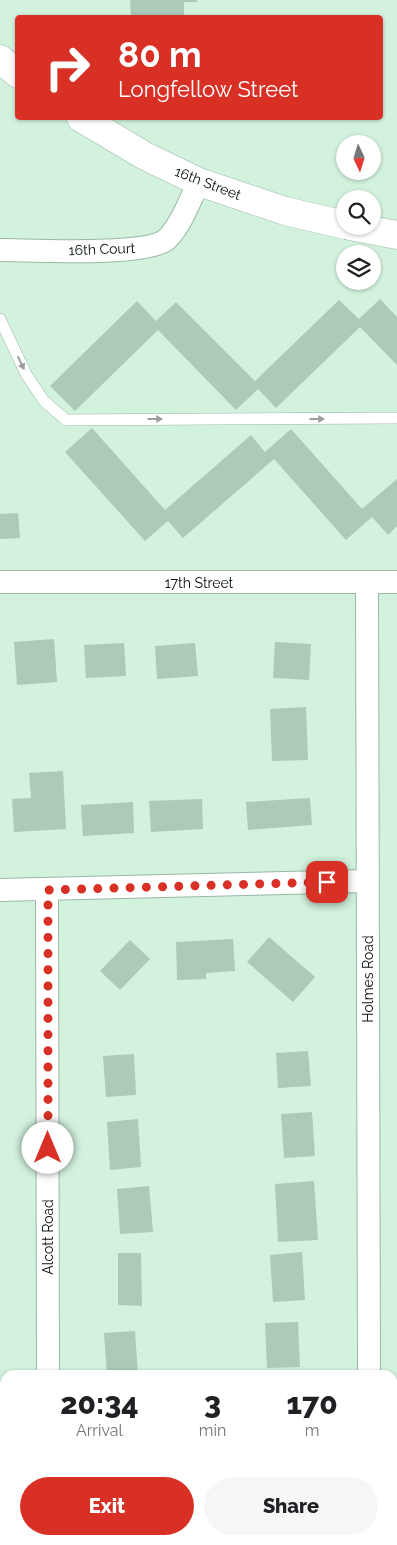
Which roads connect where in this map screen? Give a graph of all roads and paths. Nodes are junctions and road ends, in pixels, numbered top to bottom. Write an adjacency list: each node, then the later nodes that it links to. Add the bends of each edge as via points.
1 (0, 59): 2 (main road)
2 (15, 72)
3 (84, 120): 4 (main road, 16th Street, via 145,156)
4 (199, 182): 5 (main road, 16th Street, via 285,211); 8 (street, 16th Court, via 166,239 152,246 123,250)
5 (336, 223)
6 (381, 232): 7 (main road)
7 (397, 235)
8 (0, 250)
9 (0, 318): 10 (lane, one-way to 10, via 26,374 44,401 66,420)
10 (397, 418)
11 (0, 582): 13 (street, 17th Street)
12 (397, 582): 13 (street, 17th Street)
13 (367, 583): 14 (street, Holmes Road)
14 (367, 881): 16 (street); 18 (street, Holmes Road)
15 (0, 890): 16 (street)
16 (48, 890): 17 (street, Alcott Road)
17 (48, 1370)
18 (370, 1370)

